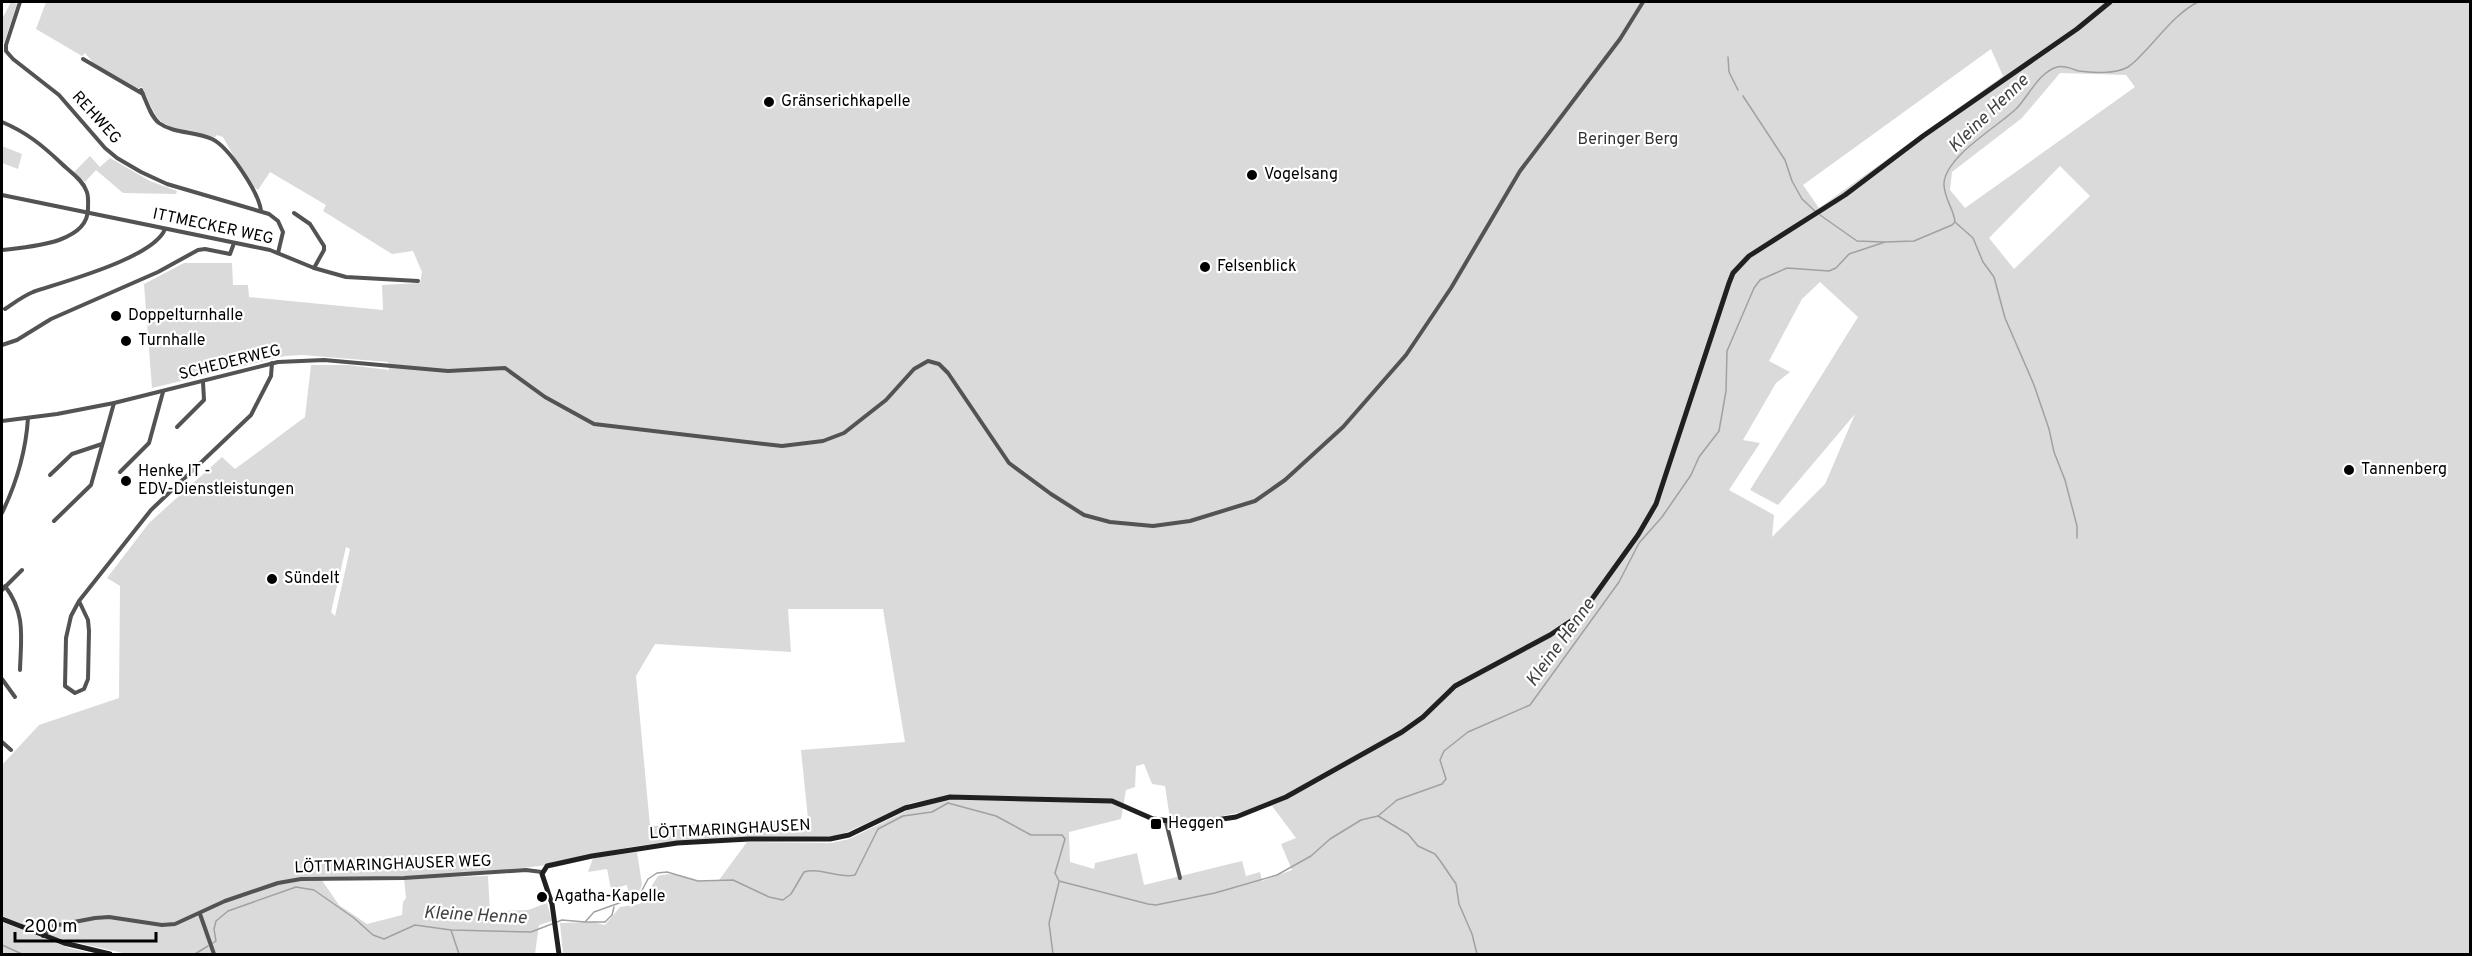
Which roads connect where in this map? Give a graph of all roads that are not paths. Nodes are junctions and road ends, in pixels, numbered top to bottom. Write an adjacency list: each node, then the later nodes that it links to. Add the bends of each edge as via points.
1 (20, 2): 4 (street, REHWEG)
2 (1643, 2): 19 (street, SCHEDERWEG, via 1620,39 1520,171 1433,316 1390,375 1352,418 1261,498 1190,521 1124,525 1084,515 1009,463 948,373 932,361 914,369 886,400 842,435 818,442 771,446 594,424 502,368 448,371 324,360)
3 (2110, 2): 40 (street, LÖTTMARINGHAUSEN, via 1845,195 1762,246 1740,265 1729,283 1653,511 1576,618 1455,686 1402,732 1286,797 1230,818)
4 (4, 49): 8 (street, REHWEG, via 59,94 105,148 124,162 167,184)
5 (82, 59): 8 (street, REHWEG, via 143,92 162,124 212,139 224,148 256,195)
6 (2, 122): 10 (street, via 30,135 84,185)
7 (2, 195): 10 (street, ITTMECKER WEG)
8 (261, 211): 14 (street, REHWEG, via 274,218 283,230)
9 (294, 213): 15 (street, via 310,224 324,246)
10 (88, 214): 11 (street, ITTMECKER WEG); 13 (street, via 83,224 58,241)
11 (165, 229): 12 (street, ITTMECKER WEG); 17 (street, via 160,239 138,252 81,278 30,294)
12 (234, 243): 14 (street, ITTMECKER WEG); 18 (street, via 230,254 198,250)
13 (2, 250)
14 (278, 253): 15 (street, ITTMECKER WEG)
15 (314, 268): 16 (street, ITTMECKER WEG, via 357,278)
16 (418, 281)
17 (5, 309)
18 (3, 344)
19 (272, 363): 20 (street, SCHEDERWEG); 34 (street, via 271,376 249,418 151,510)
20 (203, 382): 21 (street, SCHEDERWEG); 25 (street, via 204,400)
21 (164, 392): 22 (street, SCHEDERWEG); 27 (street, via 151,439)
22 (114, 403): 23 (street, SCHEDERWEG); 26 (street)
23 (28, 418): 24 (street, SCHEDERWEG); 29 (street, via 26,442)
24 (2, 421)
25 (177, 427)
26 (102, 444): 28 (street, via 72,454); 30 (street, via 89,487)
27 (120, 472)
28 (50, 475)
29 (2, 513)
30 (54, 522)
31 (22, 570): 32 (street)
32 (5, 586): 33 (street); 35 (street, via 15,601 21,622)
33 (2, 590)
34 (79, 601): 34 (street, via 67,631 65,663 65,686 75,693 84,689 88,679 88,624)
35 (20, 670)
36 (2, 679): 37 (street)
37 (15, 697)
38 (2, 742): 39 (street)
39 (11, 750)
40 (1166, 822): 41 (street, LÖTTMARINGHAUSEN, via 1112,801 958,796 905,808 849,835 830,839 666,844 547,866); 42 (street)
41 (542, 872): 43 (street, LÖTTMARINGHAUSER WEG, via 301,879 225,901); 48 (street, via 552,904)
42 (1180, 878)
43 (200, 914): 45 (street, LÖTTMARINGHAUSER WEG, via 168,925 94,918 53,926); 47 (street)
44 (2, 919): 45 (street)
45 (43, 936): 46 (street)
46 (110, 954)
47 (214, 954)
48 (559, 954)

